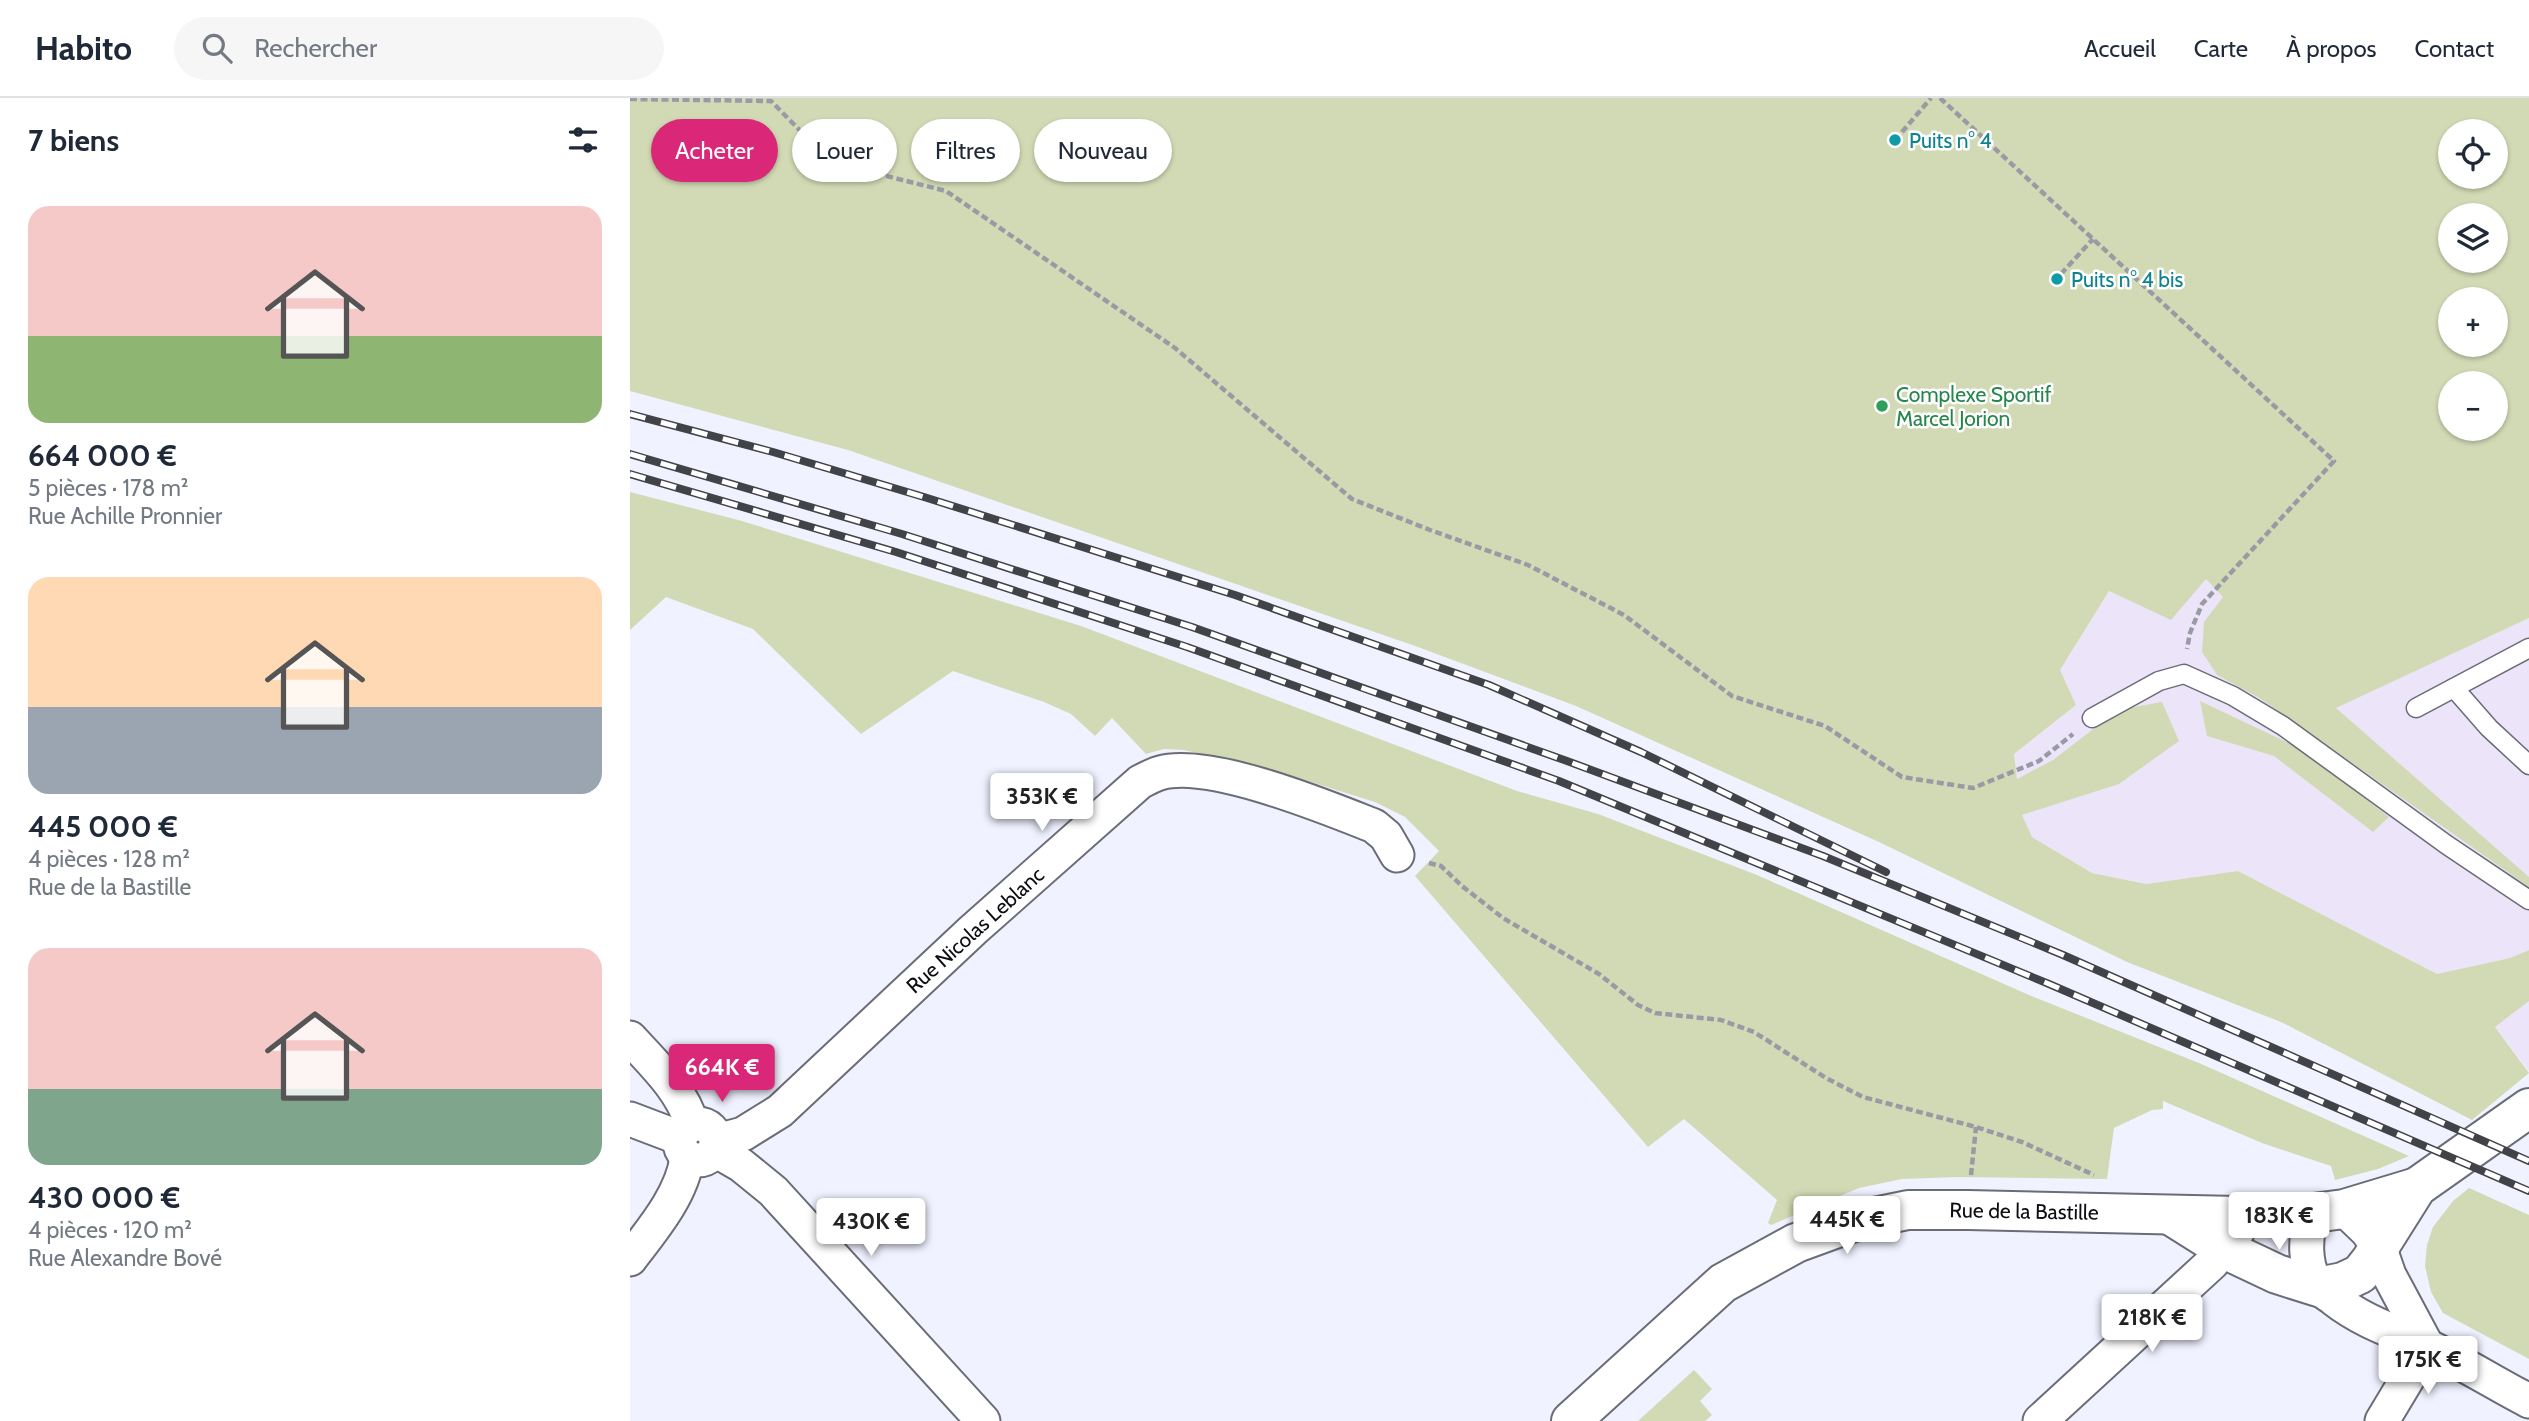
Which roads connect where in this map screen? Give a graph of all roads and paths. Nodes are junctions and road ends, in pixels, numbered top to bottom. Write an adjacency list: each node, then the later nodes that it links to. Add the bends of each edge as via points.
1 (1931, 98): 4 (path)
2 (1940, 98): 5 (path)
3 (630, 99): 11 (path, via 771,101 831,162 946,191 1175,348 1352,499 1528,565 1624,615 1732,696 1825,726 1902,778 1973,788 2039,761)
4 (1902, 132)
5 (2093, 239): 6 (path); 8 (path, via 2334,461 2202,604 2190,633)
6 (2062, 274)
7 (2529, 648): 9 (lane)
8 (2184, 674): 11 (lane, via 2159,681); 14 (lane, via 2283,726)
9 (2454, 688): 10 (lane); 12 (lane)
10 (2416, 708)
11 (2092, 718)
12 (2529, 765)
13 (1397, 855): 18 (path, via 1441,866 1503,918 1600,974 1655,1013 1721,1020 1754,1032 1863,1097); 19 (street, Rue Nicolas Leblanc, via 1374,826 1284,792 1208,774 1160,773 1140,782 994,911 780,1111 743,1134)
14 (2529, 900)
15 (630, 1038): 19 (street, via 660,1070 689,1115)
16 (2529, 1108): 21 (street, Rue de la Bastille)
17 (630, 1119): 19 (street)
18 (1976, 1127): 20 (path, via 2022,1142); 22 (path)
19 (698, 1142): 28 (street, via 685,1177); 32 (street, via 741,1164 773,1191)
20 (2099, 1178)
21 (2417, 1187): 23 (street, Rue de la Bastille); 27 (street, Rue de la Bastille)
22 (1968, 1210): 24 (street, Rue de la Bastille); 33 (street, Rue de la Bastille, via 1909,1210 1858,1220 1796,1243 1723,1283)
23 (2328, 1211): 25 (street, Rue de la Bastille); 27 (street, via 2362,1225); 29 (street, via 2306,1233 2309,1267)
24 (2168, 1214): 25 (street, Rue de la Bastille); 26 (street)
25 (2247, 1218): 26 (street)
26 (2224, 1249): 29 (street); 34 (street)
27 (2380, 1249): 29 (street, Rue de la Bastille, via 2360,1274); 30 (street)
28 (630, 1259)
29 (2318, 1287): 30 (street, via 2350,1311)
30 (2427, 1346): 31 (street); 35 (street)
31 (2529, 1401)
32 (983, 1421)
33 (1571, 1421)
34 (2039, 1421)
35 (2382, 1421)

